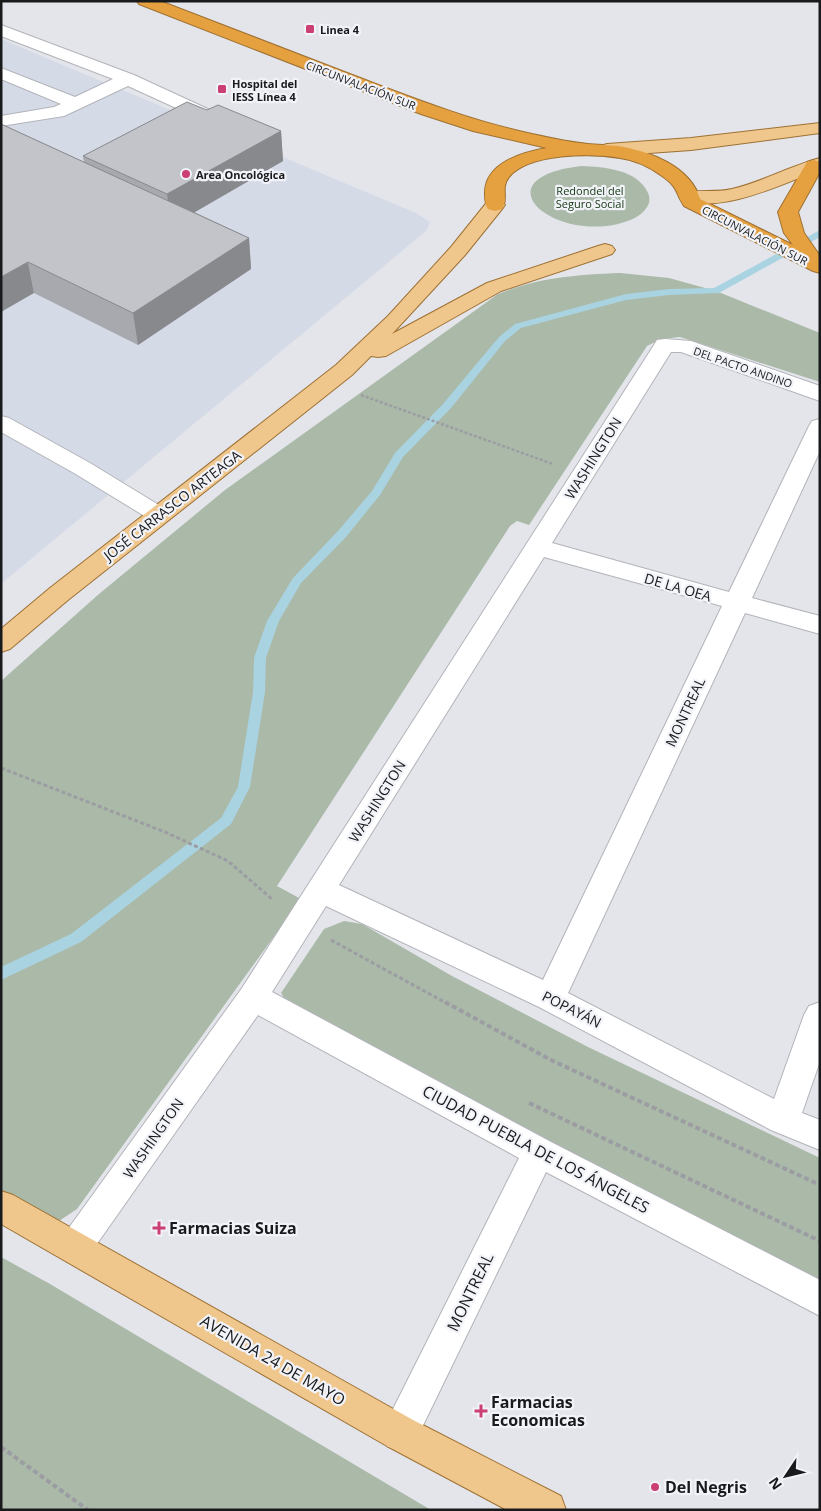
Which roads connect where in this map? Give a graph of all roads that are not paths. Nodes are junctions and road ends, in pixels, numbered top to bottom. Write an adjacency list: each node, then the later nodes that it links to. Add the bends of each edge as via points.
1 (145, 1): 9 (highway, CIRCUNVALACIÓN SUR, via 427,110 523,138)
2 (1, 30): 4 (street)
3 (1, 73): 5 (street)
4 (128, 79): 5 (street); 7 (street)
5 (76, 104): 6 (street, via 58,112)
6 (1, 121)
7 (232, 127)
8 (820, 128): 10 (main road, via 691,144)
9 (583, 149): 10 (highway); 13 (highway, via 559,150 518,163 503,173 495,185)
10 (607, 150): 12 (highway, via 648,160 670,172 685,186)
11 (817, 165): 12 (main road, via 736,194); 15 (highway, via 788,212 794,232)
12 (690, 199): 15 (highway, CIRCUNVALACIÓN SUR)
13 (495, 205): 17 (main road, JOSÉ CARRASCO ARTEAGA, via 395,320)
14 (605, 250): 17 (main road, JOSÉ CARRASCO ARTEAGA, via 494,287)
15 (818, 267)
16 (665, 345): 18 (street, DEL PACTO ANDINO, via 683,346); 22 (street, WASHINGTON)
17 (336, 376): 21 (main road, JOSÉ CARRASCO ARTEAGA)
18 (820, 394)
19 (1, 423): 21 (street)
20 (820, 426): 23 (street, MONTREAL)
21 (159, 515): 25 (main road, JOSÉ CARRASCO ARTEAGA)
22 (537, 547): 23 (street, DE LA OEA); 26 (street, WASHINGTON)
23 (737, 603): 24 (street, DE LA OEA); 28 (street, MONTREAL)
24 (820, 625)
25 (1, 643)
26 (321, 890): 27 (street, WASHINGTON); 28 (street, POPAYÁN)
27 (253, 997): 32 (street, CIUDAD PUEBLA DE LOS ÁNGELES); 34 (street, WASHINGTON)
28 (550, 998): 30 (street, POPAYÁN)
29 (820, 1015): 30 (street)
30 (783, 1120): 31 (street, POPAYÁN)
31 (820, 1135)
32 (539, 1152): 35 (street, CIUDAD PUEBLA DE LOS ÁNGELES); 36 (street, MONTREAL)
33 (1, 1206): 34 (main road, AVENIDA 24 DE MAYO)
34 (75, 1247): 36 (main road, AVENIDA 24 DE MAYO)
35 (820, 1299)
36 (400, 1433): 37 (main road, AVENIDA 24 DE MAYO)
37 (547, 1510)

